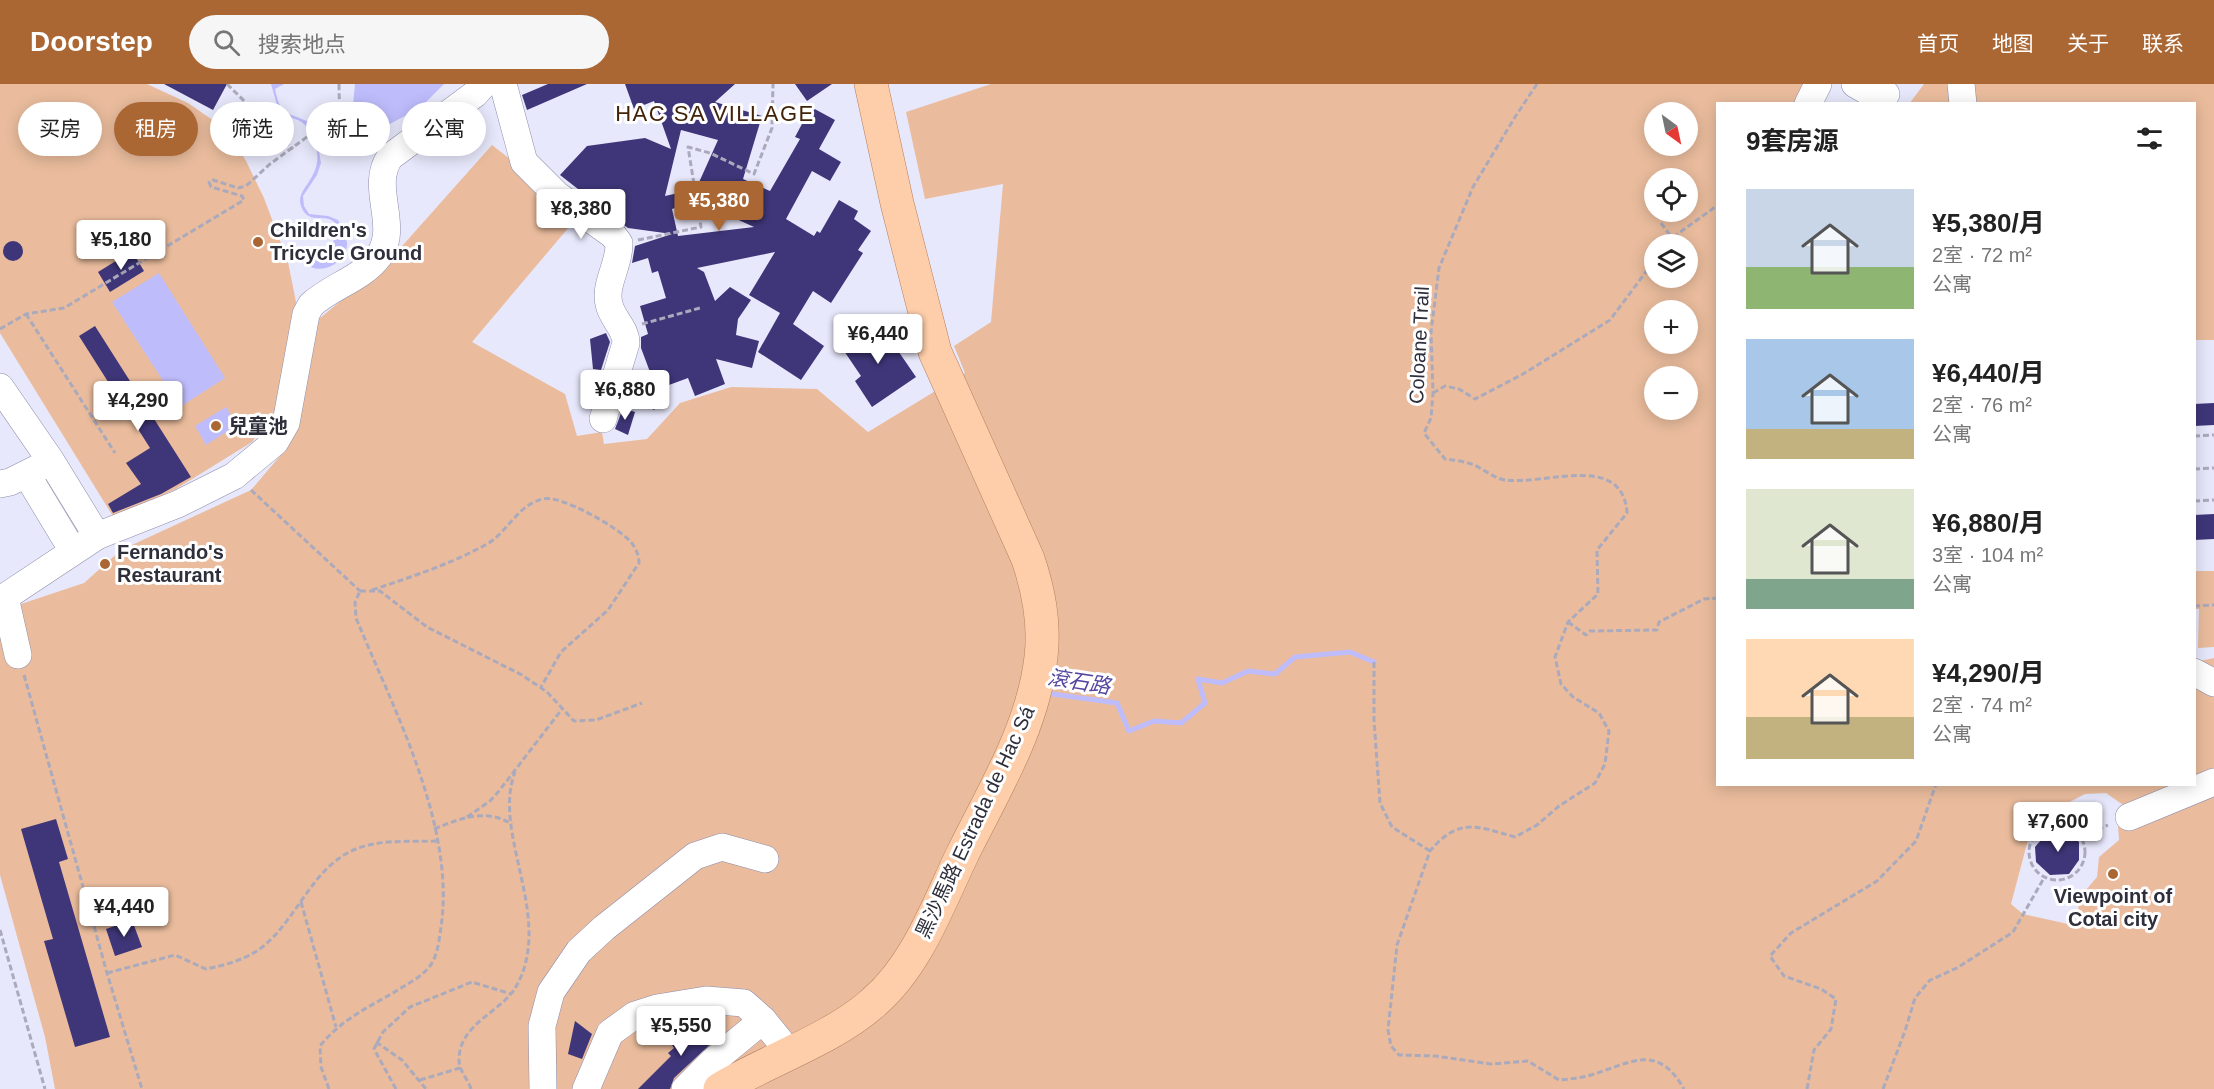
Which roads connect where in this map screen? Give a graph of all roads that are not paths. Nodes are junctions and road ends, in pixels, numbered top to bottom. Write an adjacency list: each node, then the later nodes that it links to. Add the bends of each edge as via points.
1 (484, 84): 13 (street, via 387,161 382,172 388,230 385,245 366,268 311,305 306,314 286,423 275,442 234,476 178,504)
2 (503, 84): 9 (street, via 524,162 542,182 619,243 609,304 626,343)
3 (871, 84): 23 (main road, 黑沙馬路 Estrada de Hac Sá, via 935,352 1035,580 1043,628 1041,658 1022,729 909,960 888,988 859,1014)
4 (1855, 84): 6 (street, via 1876,96)
5 (1961, 84): 7 (street)
6 (1886, 94)
7 (1963, 102)
8 (0, 387): 10 (street)
9 (603, 419)
10 (51, 460): 11 (street); 13 (street)
11 (27, 475): 12 (street); 14 (street)
12 (0, 484)
13 (97, 536): 14 (street)
14 (73, 551): 15 (street)
15 (2, 598): 16 (street)
16 (18, 655)
17 (2196, 673): 18 (street)
18 (2214, 683)
19 (2214, 782): 20 (street)
20 (2129, 817)
21 (765, 859): 24 (street, via 722,847 695,855 579,951 551,992 542,1026)
22 (763, 1020): 23 (street); 25 (street, via 744,1003 706,1000 635,1015 610,1034); 26 (street)
23 (789, 1052): 27 (main road, 黑沙馬路 Estrada de Hac Sá)
24 (543, 1089)
25 (586, 1089)
26 (685, 1089)
27 (720, 1089)

